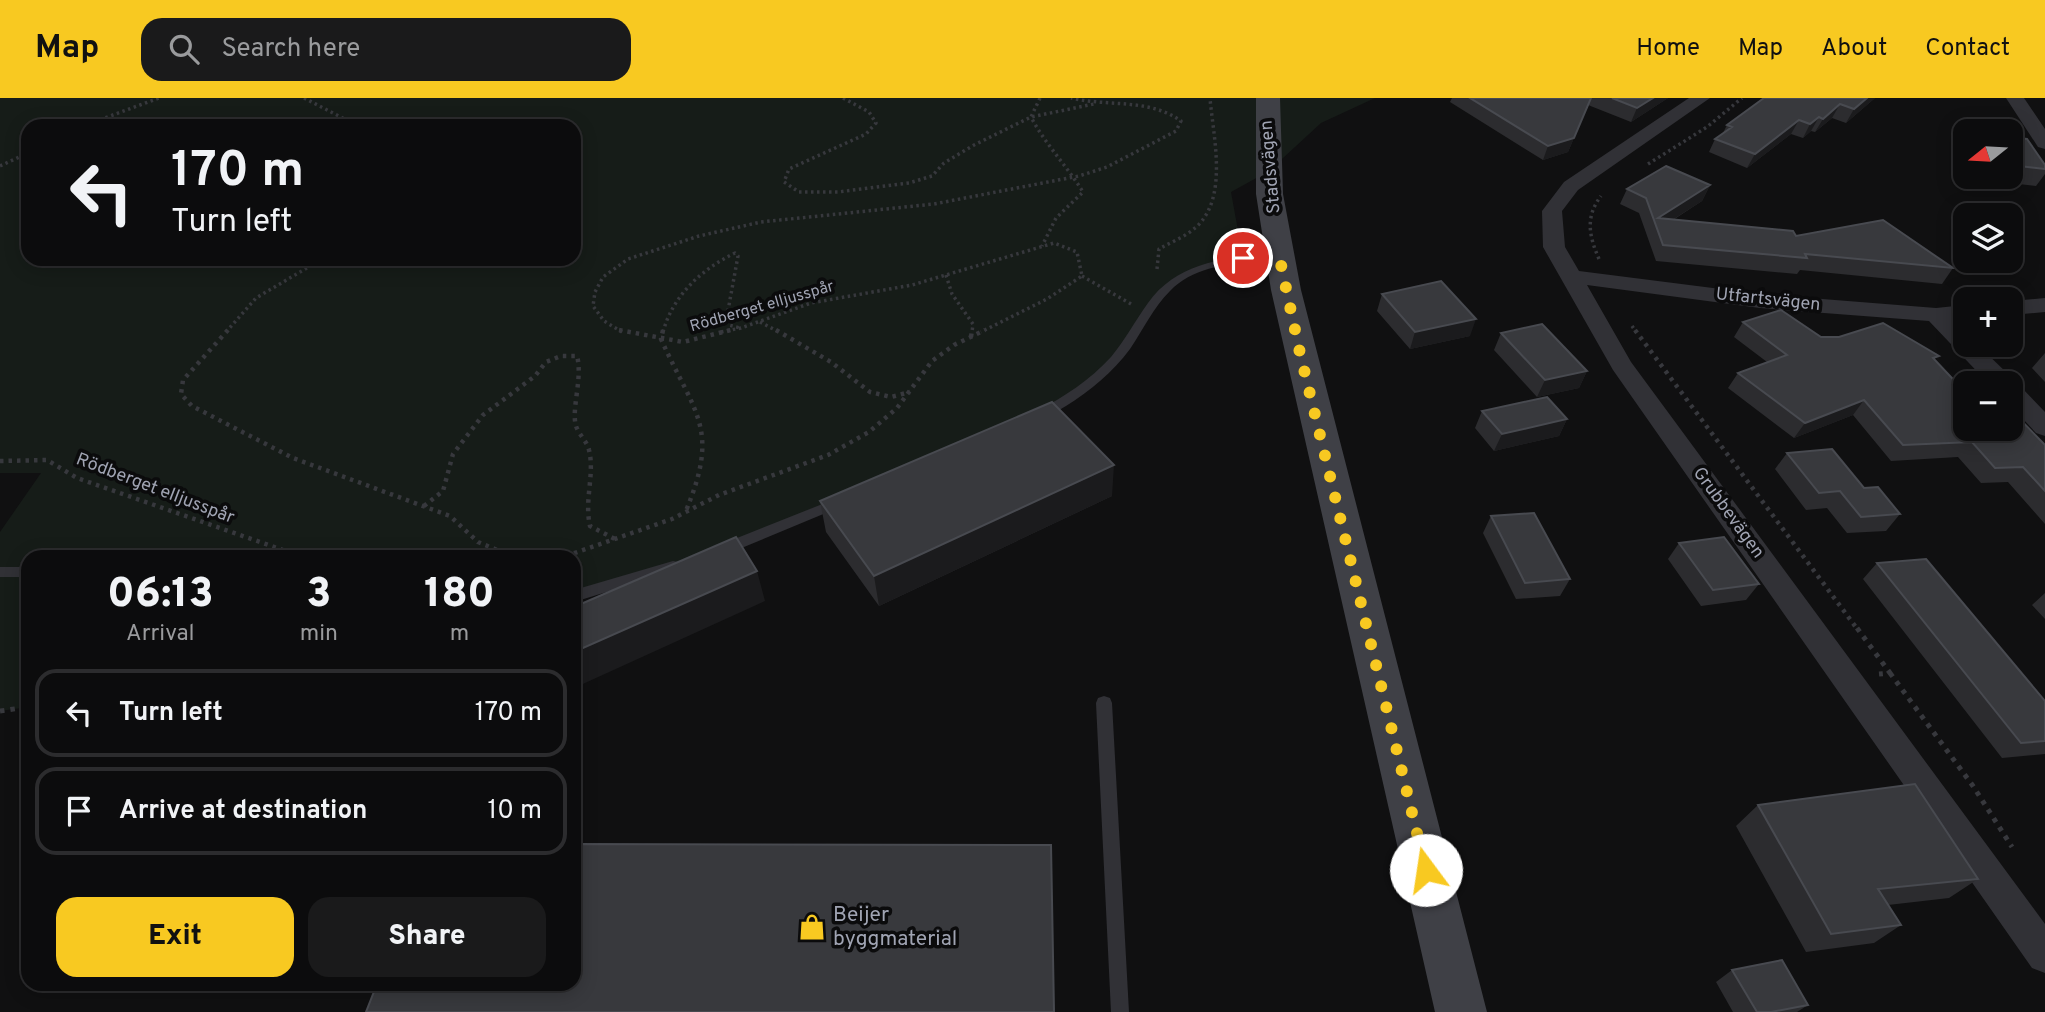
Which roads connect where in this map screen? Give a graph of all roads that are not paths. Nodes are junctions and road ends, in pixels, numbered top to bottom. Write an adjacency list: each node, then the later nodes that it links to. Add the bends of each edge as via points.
1 (1268, 98): 5 (main road, Stadsvägen, via 1265,131)
2 (1701, 98): 6 (street, Grubbevägen, via 1571,187 1552,211 1554,247)
3 (2015, 98): 4 (street)
4 (2045, 142)
5 (1280, 260): 13 (lane, via 1243,258 1202,268 1170,284 1122,351 1088,386); 24 (main road, Stadsvägen)
6 (1572, 277): 10 (street, Utfartsvägen, via 1760,301); 22 (street, Grubbevägen, via 1621,365)
7 (2045, 305): 8 (street)
8 (2023, 307)
9 (1953, 313): 10 (street, Utfartsvägen)
10 (1936, 315): 11 (street)
11 (1990, 371)
12 (2023, 404): 14 (street)
13 (1030, 419)
14 (2045, 427)
15 (857, 495): 16 (lane)
16 (708, 555)
17 (684, 563): 20 (lane)
18 (0, 572): 19 (lane)
19 (21, 572)
20 (581, 594)
21 (1104, 703): 23 (lane)
22 (2045, 955)
23 (1120, 1012)
24 (1461, 1012)

